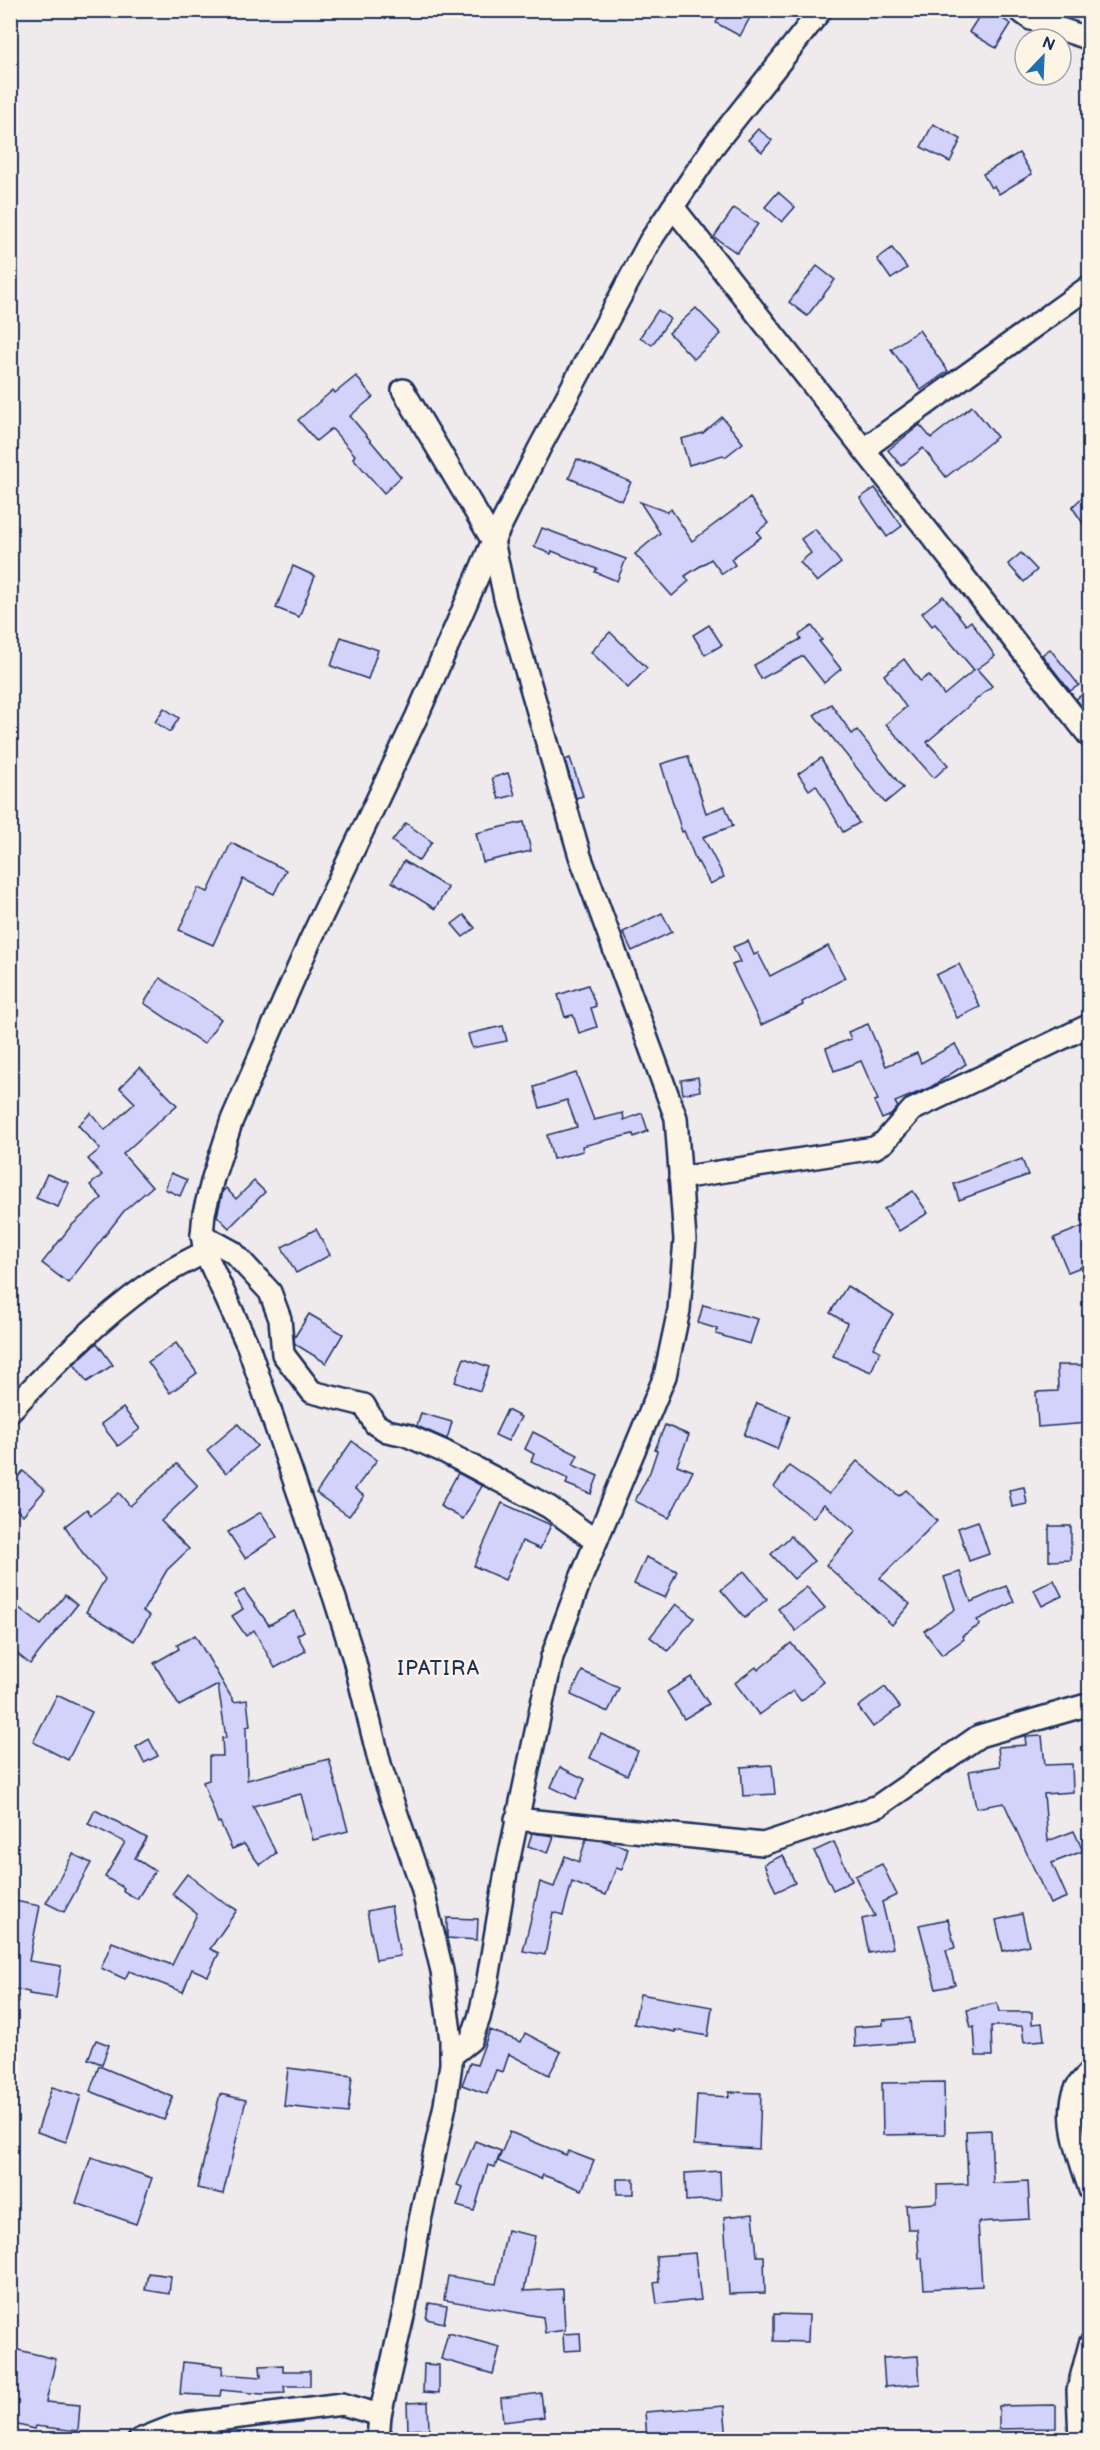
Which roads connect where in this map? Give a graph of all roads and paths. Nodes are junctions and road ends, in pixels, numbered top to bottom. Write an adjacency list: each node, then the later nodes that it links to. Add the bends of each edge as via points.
1 (821, 10): 4 (street, via 715,144)
2 (1019, 10): 3 (street, via 1030,19)
3 (1089, 39)
4 (673, 207): 7 (street); 8 (street, via 650,240)
5 (1089, 286): 7 (street)
6 (403, 390): 8 (street)
7 (864, 449): 9 (street)
8 (493, 541): 11 (street, via 505,598 580,856 676,1118); 12 (street, via 232,1120 213,1178)
9 (1089, 737)
10 (1089, 1025): 11 (street, via 912,1110 874,1148)
11 (680, 1178): 14 (street, via 685,1239 679,1310 665,1376)
12 (203, 1244): 13 (street, via 90,1332); 14 (street, via 233,1252 270,1292 280,1319 283,1354 312,1392 364,1405 375,1424 445,1452 549,1507); 17 (street, via 248,1346 354,1659 381,1768 422,1887)
13 (10, 1411)
14 (596, 1541): 16 (street, via 552,1657)
15 (1089, 1704): 16 (street, via 979,1736 878,1806 763,1844)
16 (516, 1819): 17 (street, via 487,1986)
17 (458, 2045): 21 (street)
18 (1089, 2072): 19 (street, via 1075,2089 1071,2110)
19 (1089, 2190)
20 (1089, 2344): 24 (street, via 1078,2390)
21 (380, 2415): 22 (street, via 342,2404 177,2425); 23 (street)
22 (140, 2439)
23 (378, 2439)
24 (1080, 2439)

